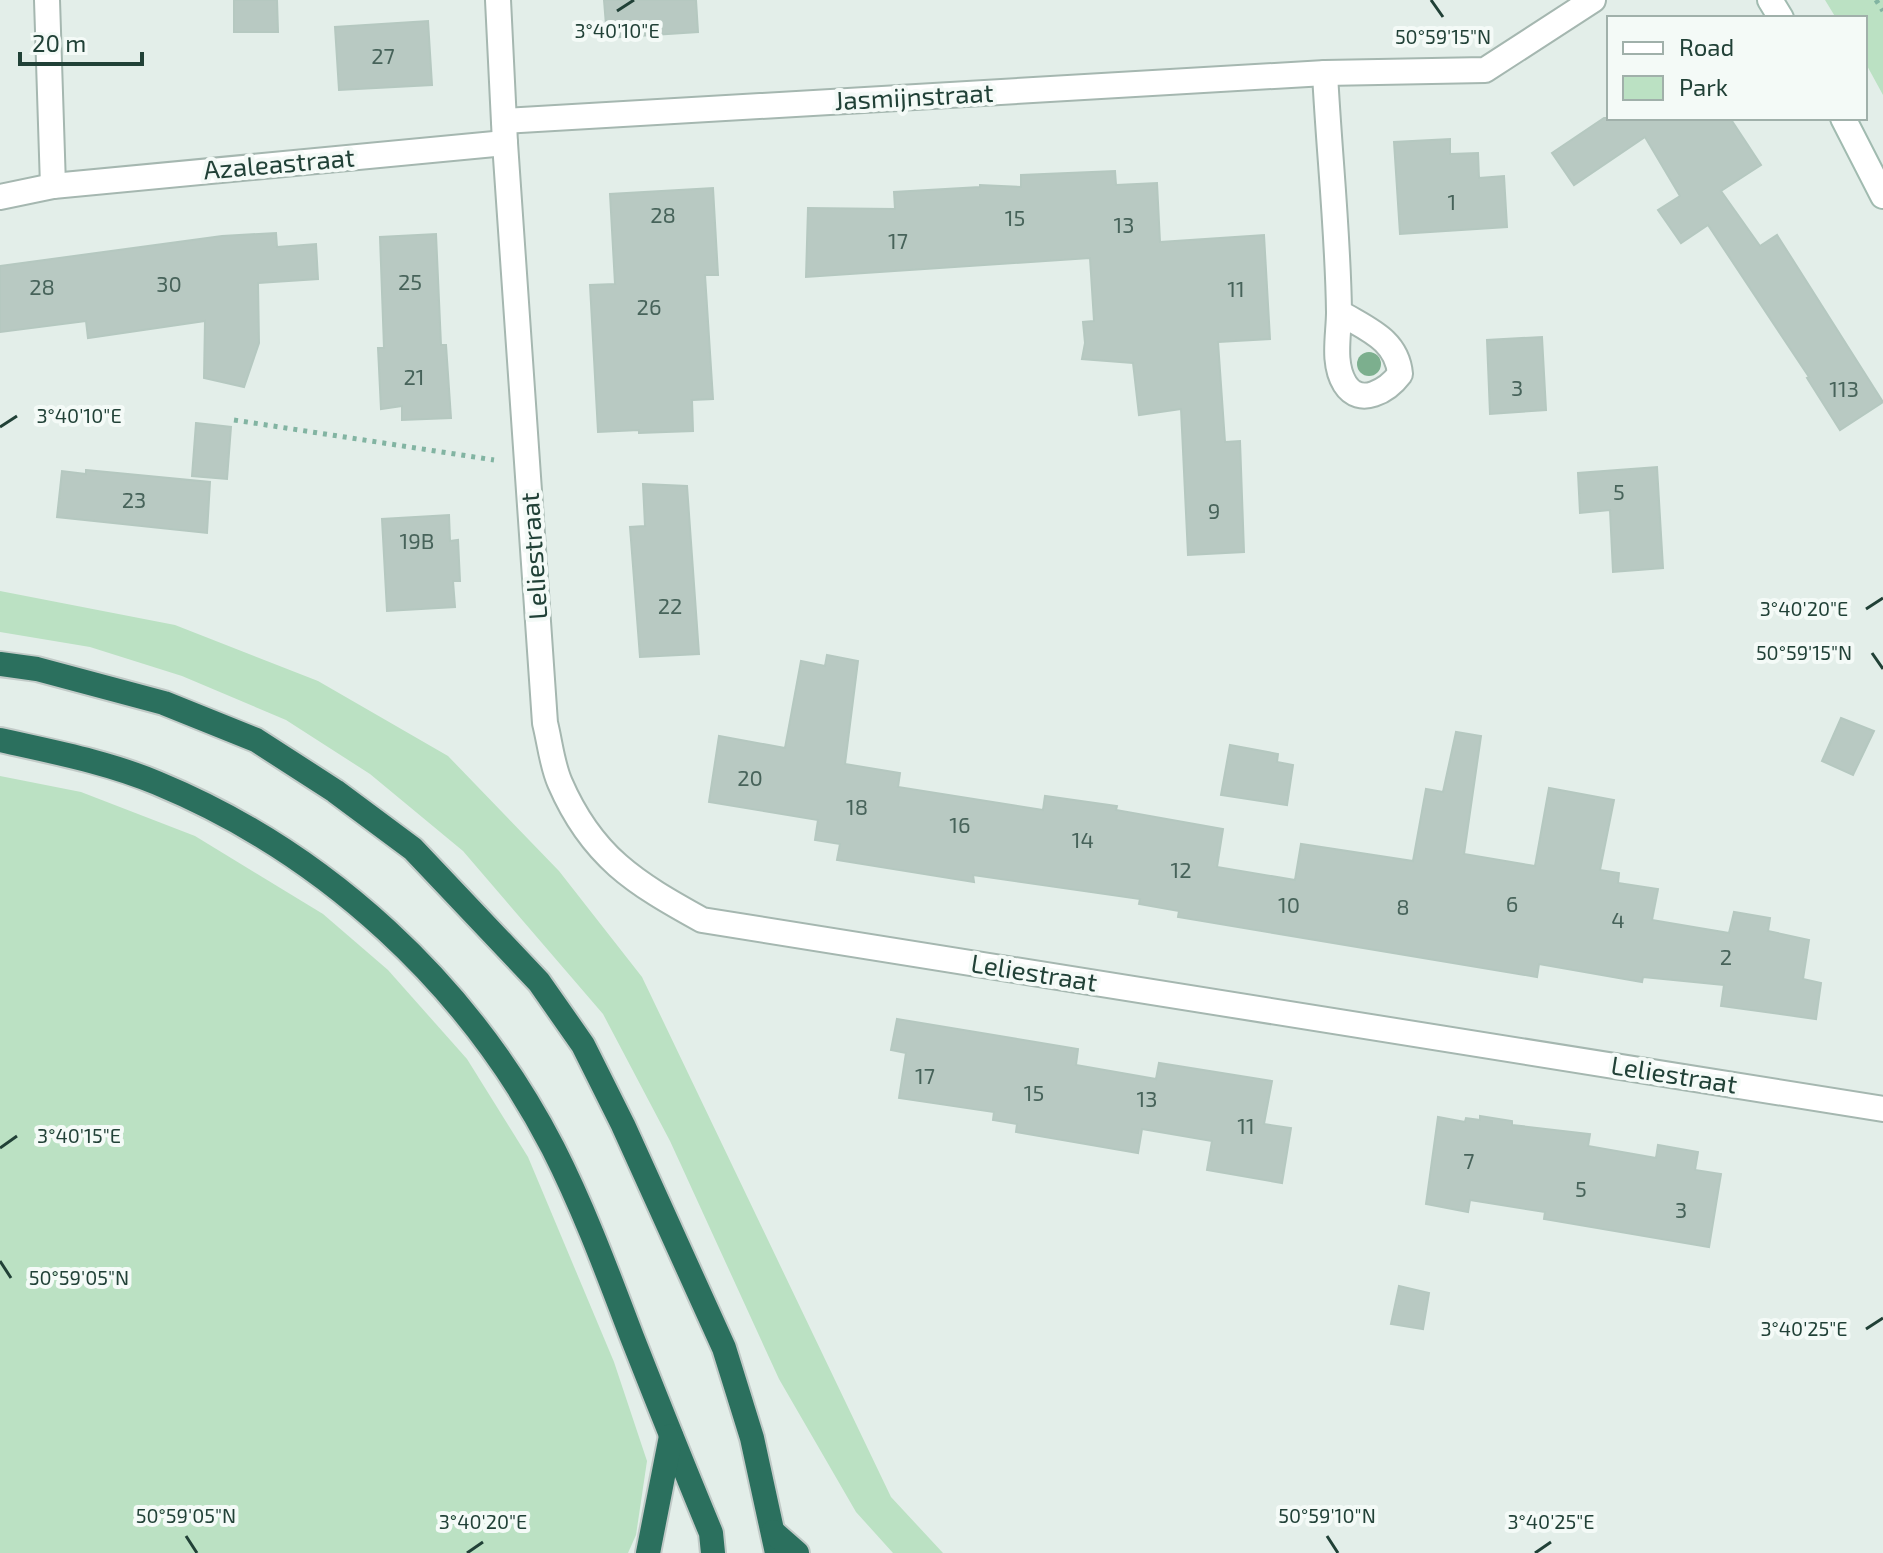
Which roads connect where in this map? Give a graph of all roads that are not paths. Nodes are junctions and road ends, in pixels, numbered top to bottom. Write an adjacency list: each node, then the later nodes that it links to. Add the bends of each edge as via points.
1 (47, 0): 7 (street)
2 (498, 0): 6 (street, Leliestraat)
3 (1593, 0): 4 (street, Jasmijnstraat, via 1485,70)
4 (1325, 73): 6 (street, Jasmijnstraat); 10 (street)
5 (1844, 120): 8 (street)
6 (504, 132): 7 (street, Azaleastraat); 13 (street, Leliestraat, via 545,723 559,781 580,819 608,859 644,888 702,920)
7 (53, 186): 9 (street, Azaleastraat)
8 (1883, 196)
9 (0, 197)
10 (1339, 312)
11 (0, 664): 15 (highway, via 164,703 256,740 413,849 539,982 583,1045 724,1348 752,1438)
12 (0, 740): 14 (highway, via 155,782 233,818 375,919 441,985 508,1071 553,1148)
13 (1883, 1109)
14 (671, 1436): 16 (highway); 17 (highway, via 711,1533)
15 (775, 1543): 18 (highway)
16 (648, 1553)
17 (713, 1553)
18 (797, 1553)

